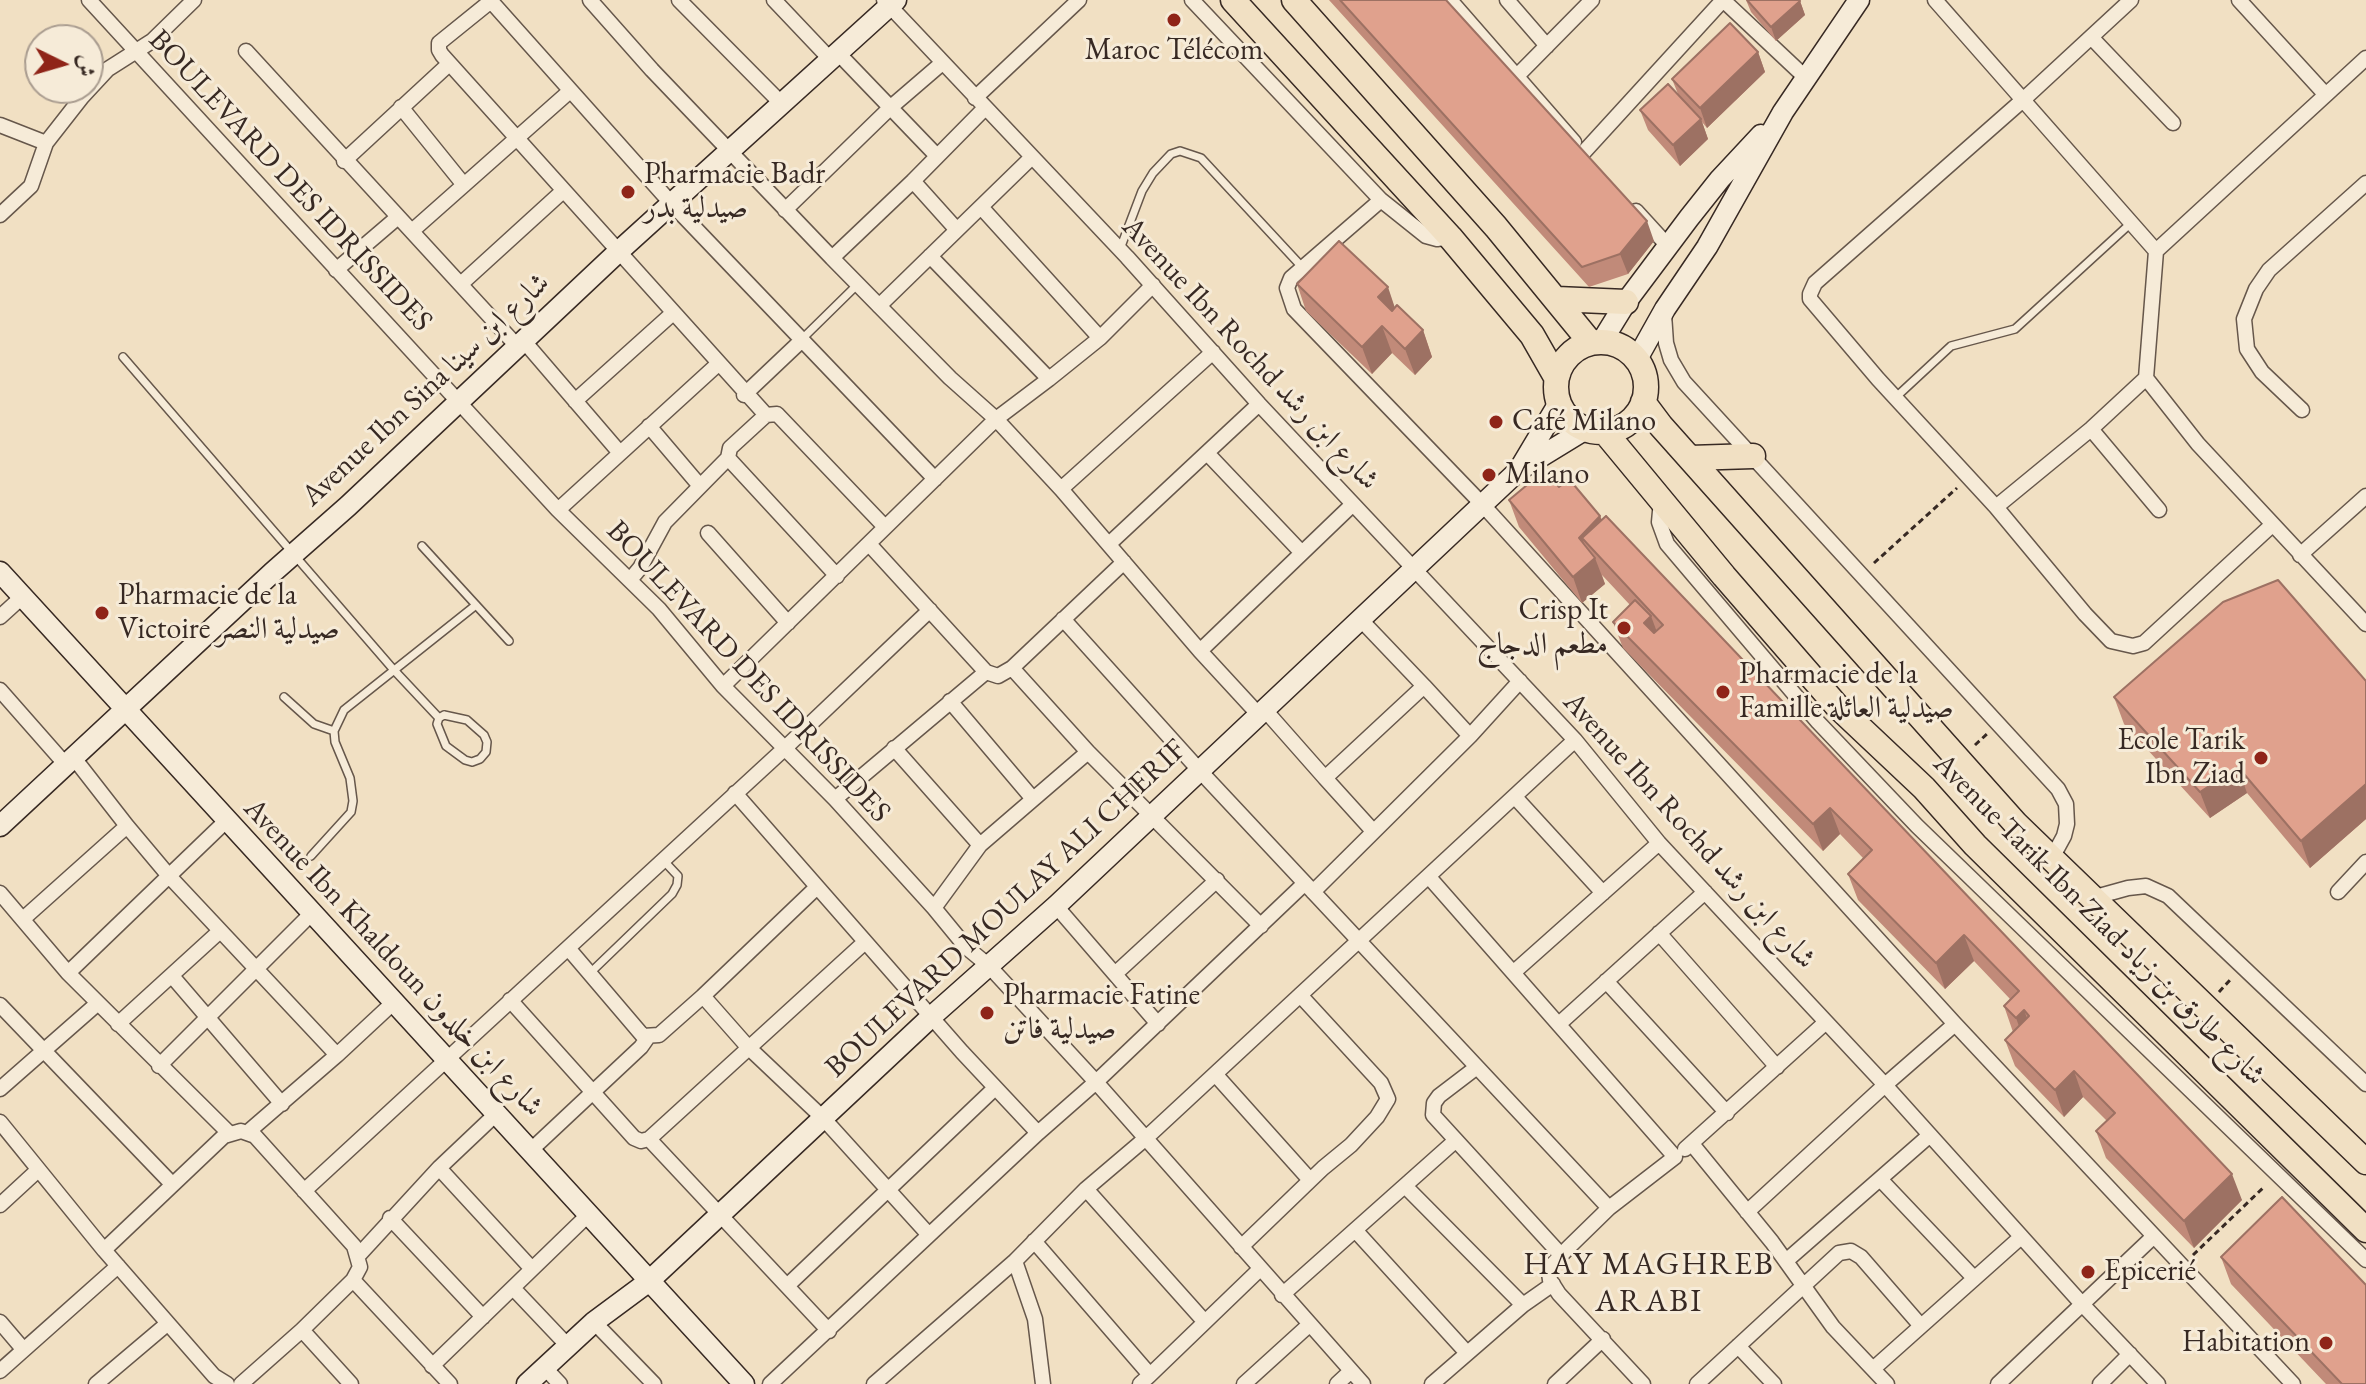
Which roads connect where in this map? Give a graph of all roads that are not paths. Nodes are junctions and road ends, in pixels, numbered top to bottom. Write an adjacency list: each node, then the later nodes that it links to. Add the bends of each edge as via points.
1 (89, 0): 23 (street, BOULEVARD DES IDRISSIDES)
2 (194, 0): 23 (street)
3 (490, 0): 26 (street, via 439,43); 30 (street)
4 (679, 0): 33 (street)
5 (774, 0): 24 (street)
6 (1079, 0): 34 (street)
7 (1192, 0): 53 (street)
8 (1233, 0): 62 (main road)
9 (1294, 0): 74 (main road)
10 (1450, 0): 28 (street)
11 (1507, 0): 21 (street)
12 (1592, 0): 21 (street)
13 (1723, 0): 29 (street); 43 (street)
14 (1859, 0): 29 (street)
15 (1935, 0): 32 (street)
16 (2131, 0): 20 (street)
17 (2239, 0): 31 (street)
18 (598, 2): 42 (street, via 652,70)
19 (890, 2): 24 (street, Avenue Ibn Sina شارع ابن سينا); 27 (street, Avenue Ibn Rochd شارع ابن رشد)
20 (2091, 37): 32 (street); 38 (street)
21 (1547, 46): 28 (street)
22 (246, 51): 46 (street)
23 (135, 52): 41 (street, via 108,69); 70 (street, BOULEVARD DES IDRISSIDES)
24 (834, 55): 33 (street, Avenue Ibn Sina شارع ابن سينا); 36 (street)
25 (2366, 58): 31 (street)
26 (449, 64): 35 (street); 40 (street)
27 (941, 64): 34 (street, Avenue Ibn Rochd شارع ابن رشد); 36 (street)
28 (1516, 77): 43 (street)
29 (1805, 77): 37 (street)
30 (570, 91): 40 (street); 54 (street)
31 (2325, 94): 65 (street)
32 (2024, 99): 59 (street); 92 (street, via 1812,289 1814,307)
33 (781, 103): 42 (street, Avenue Ibn Sina شارع ابن سينا)
34 (980, 103): 44 (street); 45 (street, Avenue Ibn Rochd شارع ابن رشد)
35 (401, 107): 46 (street); 50 (street)
36 (891, 107): 44 (street); 56 (street)
37 (1783, 112): 63 (street, via 1720,179); 77 (street, via 1707,247)
38 (2173, 123)
39 (0, 125): 41 (street)
40 (514, 138): 50 (street); 51 (street)
41 (46, 143): 57 (street, via 31,186)
42 (730, 150): 54 (street, Avenue Ibn Sina شارع ابن سينا); 56 (street)
43 (1584, 152): 47 (street)
44 (937, 156): 48 (street)
45 (1032, 157): 55 (street); 64 (street, Avenue Ibn Rochd شارع ابن رشد)
46 (344, 161): 58 (street)
47 (1594, 164)
48 (913, 181): 60 (street); 68 (street)
49 (2366, 183): 98 (street, via 2269,270 2244,319 2247,349 2262,372)
50 (464, 185): 61 (street)
51 (563, 191): 66 (street); 71 (street)
52 (1626, 199): 63 (street)
53 (1381, 200): 62 (street, via 1426,236); 69 (street)
54 (671, 203): 66 (street, Avenue Ibn Sina شارع ابن سينا); 81 (street)
55 (981, 207): 60 (street); 80 (street)
56 (785, 210): 68 (street)
57 (0, 215)
58 (398, 217): 61 (street); 70 (street)
59 (2131, 223): 65 (street); 92 (lane, via 2015,329 1951,346)
60 (957, 230): 67 (street)
61 (412, 231): 71 (street)
62 (1450, 237): 79 (main road)
63 (1668, 246): 75 (street)
64 (1120, 249): 69 (lane, via 1153,173 1180,151 1201,158); 73 (street, Avenue Ibn Rochd شارع ابن رشد)
65 (2156, 251): 89 (street)
66 (618, 252): 78 (street); 83 (street, Avenue Ibn Sina شارع ابن سينا)
67 (930, 256): 76 (street); 90 (street)
68 (832, 258): 72 (street)
69 (1303, 268): 115 (street, via 1287,288 1294,309)
70 (336, 270): 93 (street, BOULEVARD DES IDRISSIDES)
71 (462, 283): 83 (street)
72 (858, 284): 76 (street); 81 (lane)
73 (1153, 285): 80 (street); 84 (street, Avenue Ibn Rochd شارع ابن رشد)
74 (1557, 299): 75 (main road); 82 (main road)
75 (1626, 302): 82 (street)
76 (879, 306): 100 (street)
77 (1665, 309): 86 (street); 106 (street, via 1666,343 1677,371)
78 (673, 313): 87 (street); 94 (street)
79 (1532, 335): 88 (main road); 97 (main road)
80 (1100, 338): 90 (street)
81 (801, 341): 91 (street); 110 (street)
82 (1596, 342): 86 (main road, via 1613,342); 88 (main road, via 1571,352)
83 (520, 343): 93 (street, Avenue Ibn Sina شارع ابن سينا); 94 (street)
84 (1213, 352): 96 (street, Avenue Ibn Rochd شارع ابن رشد); 112 (street)
85 (123, 357): 126 (lane)
86 (1637, 359): 95 (main road, via 1644,372)
87 (718, 364): 91 (street); 101 (street)
88 (1556, 377): 97 (main road)
89 (2146, 378): 102 (street); 119 (street)
90 (1049, 379): 100 (street)
91 (744, 395): 99 (street)
92 (1895, 398): 116 (street)
93 (459, 401): 117 (street, BOULEVARD DES IDRISSIDES); 126 (street, Avenue Ibn Sina شارع ابن سينا)
94 (575, 401): 104 (street)
95 (1643, 402): 103 (main road, via 1626,424); 108 (main road, Avenue Tarik Ibn Ziad شارع طارق بن زياد)
96 (1259, 404): 105 (street); 114 (street, Avenue Ibn Rochd شارع ابن رشد)
97 (1554, 410): 103 (main road, Avenue Tarik Ibn Ziad شارع طارق بن زياد); 109 (street, BOULEVARD MOULAY ALI CHERIF)
98 (2302, 410)
99 (766, 415): 107 (street, via 730,448); 120 (street, via 780,416)
100 (996, 419): 110 (street); 112 (street)
101 (649, 426): 104 (street); 111 (street)
102 (2091, 429): 116 (street); 118 (street)
103 (1595, 430): 109 (street, BOULEVARD MOULAY ALI CHERIF); 154 (main road, Avenue Tarik Ibn Ziad شارع طارق بن زياد, via 1661,501)
104 (620, 453): 117 (street)
105 (1207, 453): 123 (street); 125 (street)
106 (1753, 456): 108 (main road); 177 (street, via 2064,797 2067,824)
107 (728, 458): 111 (street); 131 (street)
108 (1690, 458): 177 (main road, Avenue Tarik Ibn Ziad شارع طارق بن زياد, via 1958,762)
109 (1519, 470): 115 (street, BOULEVARD MOULAY ALI CHERIF)
110 (935, 479): 120 (street)
111 (700, 486): 132 (street, via 665,522)
112 (1061, 489): 123 (street)
113 (2366, 496): 127 (street)
114 (1353, 504): 125 (street); 129 (street, Avenue Ibn Rochd شارع ابن رشد)
115 (1482, 504): 129 (street, BOULEVARD MOULAY ALI CHERIF); 220 (street)
116 (1996, 507): 119 (street, via 2111,641 2133,646 2144,643)
117 (558, 510): 132 (street, BOULEVARD DES IDRISSIDES)
118 (2159, 510)
119 (2272, 525): 127 (street)
120 (885, 527): 122 (street)
121 (708, 533): 139 (street)
122 (869, 544): 131 (street); 135 (street)
123 (1109, 544): 128 (street)
124 (422, 546): 134 (lane)
125 (1302, 553): 142 (street)
126 (293, 554): 144 (lane); 152 (street, Avenue Ibn Sina شارع ابن سينا)
127 (2300, 555): 140 (street)
128 (1124, 562): 137 (street); 142 (street)
129 (1413, 567): 138 (street, BOULEVARD MOULAY ALI CHERIF); 146 (street, Avenue Ibn Rochd شارع ابن رشد)
130 (0, 572): 133 (street, Avenue Ibn Khaldoun شارع ابن خلدون)
131 (837, 576): 139 (street)
132 (630, 580): 147 (street, BOULEVARD DES IDRISSIDES)
133 (22, 597): 136 (street); 152 (street, Avenue Ibn Khaldoun شارع ابن خلدون)
134 (476, 605): 141 (lane); 144 (lane)
135 (930, 610): 145 (street); 160 (street)
136 (0, 617)
137 (1063, 619): 143 (street); 163 (street)
138 (1361, 620): 148 (street); 153 (street, BOULEVARD MOULAY ALI CHERIF)
139 (788, 623): 147 (street)
140 (2366, 624)
141 (509, 641)
142 (1200, 651): 153 (street)
143 (1012, 668): 145 (street, via 998,676); 161 (street)
144 (393, 669): 155 (lane); 156 (lane, via 344,710)
145 (986, 672): 151 (street)
146 (1520, 681): 157 (street); 158 (street, Avenue Ibn Rochd شارع ابن رشد)
147 (723, 686): 160 (street, BOULEVARD DES IDRISSIDES)
148 (1424, 686): 157 (street); 164 (street)
149 (284, 697): 156 (lane, via 314,724)
150 (3, 700): 162 (street)
151 (950, 701): 159 (street); 168 (street)
152 (126, 710): 162 (street, Avenue Ibn Sina شارع ابن سينا); 170 (street, Avenue Ibn Khaldoun شارع ابن خلدون)
153 (1262, 712): 163 (street, BOULEVARD MOULAY ALI CHERIF); 164 (street)
154 (1828, 714): 268 (main road, Avenue Tarik Ibn Ziad شارع طارق بن زياد, via 1924,788 1975,845); 277 (street, via 1917,826)
155 (439, 718): 155 (lane, via 451,715 477,727 487,742 486,752 480,759 465,760 446,746 438,731)
156 (334, 731): 176 (lane, via 350,778 351,812)
157 (1470, 736): 173 (street)
158 (1575, 740): 166 (street); 174 (street, Avenue Ibn Rochd شارع ابن رشد)
159 (894, 748): 167 (street); 175 (street)
160 (784, 749): 165 (street); 167 (street, BOULEVARD DES IDRISSIDES)
161 (1088, 752): 168 (street); 169 (street)
162 (70, 762): 171 (street, Avenue Ibn Sina شارع ابن سينا); 172 (street)
163 (1200, 771): 169 (street, BOULEVARD MOULAY ALI CHERIF); 184 (street)
164 (1325, 778): 173 (street)
165 (735, 793): 178 (street); 183 (street)
166 (1515, 797): 181 (street); 188 (street)
167 (835, 799): 191 (street, BOULEVARD DES IDRISSIDES)
168 (1033, 799): 175 (street)
169 (1151, 815): 182 (street); 190 (street, BOULEVARD MOULAY ALI CHERIF)
170 (226, 821): 180 (street); 192 (street, Avenue Ibn Khaldoun شارع ابن خلدون)
171 (0, 826)
172 (127, 826): 180 (street); 193 (street)
173 (1373, 831): 184 (street)
174 (1659, 843): 185 (street, Avenue Ibn Rochd شارع ابن رشد); 188 (street)
175 (980, 845): 191 (street)
176 (311, 856)
177 (2052, 858): 189 (main road, Avenue Tarik Ibn Ziad شارع طارق بن زياد)
178 (663, 860): 199 (street); 204 (lane, via 678,876 672,894)
179 (2366, 862): 186 (street)
180 (169, 876): 195 (street); 203 (street)
181 (1429, 877): 197 (street); 202 (street)
182 (1217, 880): 194 (street); 205 (street)
183 (817, 887): 198 (street); 209 (street)
184 (1309, 888): 194 (street); 197 (street)
185 (1705, 892): 196 (street); 216 (street, Avenue Ibn Rochd شارع ابن رشد)
186 (2338, 892)
187 (0, 893): 193 (street)
188 (1603, 893): 202 (street)
189 (2092, 898): 231 (street, via 2146,886 2168,896); 251 (main road, Avenue Tarik Ibn Ziad شارع طارق بن زياد)
190 (1056, 906): 200 (street, BOULEVARD MOULAY ALI CHERIF); 205 (street)
191 (934, 908): 200 (street, BOULEVARD DES IDRISSIDES)
192 (312, 913): 201 (street); 211 (street, Avenue Ibn Khaldoun شارع ابن خلدون)
193 (23, 919): 203 (street)
194 (1261, 926): 218 (street)
195 (220, 931): 201 (street); 206 (street)
196 (1659, 933): 207 (street); 228 (street)
197 (1360, 939): 208 (street); 227 (street)
198 (865, 942): 215 (street); 222 (street)
199 (568, 948): 204 (street); 210 (street)
200 (989, 966): 215 (street, BOULEVARD MOULAY ALI CHERIF); 230 (street, BOULEVARD DES IDRISSIDES)
201 (256, 970): 214 (street); 224 (street)
202 (1514, 972): 219 (street)
203 (68, 973): 212 (street)
204 (589, 974): 221 (street, via 638,1033)
205 (1115, 974): 218 (street)
206 (172, 976): 214 (street); 217 (street)
207 (1606, 981): 219 (street); 237 (street)
208 (1300, 995): 229 (street); 255 (street, via 1381,1083 1388,1099 1366,1131)
209 (703, 996): 221 (street, via 659,1035); 222 (street)
210 (510, 1000): 225 (street); 235 (street)
211 (394, 1002): 224 (street); 225 (street, Avenue Ibn Khaldoun شارع ابن خلدون)
212 (98, 1003): 217 (street); 223 (street)
213 (0, 1005): 223 (street)
214 (209, 1016): 226 (street); 236 (street)
215 (931, 1017): 233 (street); 239 (street, BOULEVARD MOULAY ALI CHERIF)
216 (1826, 1022): 228 (street); 232 (street, Avenue Ibn Rochd شارع ابن رشد)
217 (118, 1024): 226 (street)
218 (1158, 1024): 230 (street)
219 (1559, 1024): 250 (street)
220 (1955, 1024): 232 (street); 270 (street)
221 (648, 1037): 235 (street)
222 (748, 1047): 239 (street); 246 (street)
223 (42, 1051): 234 (street); 256 (street)
224 (337, 1055): 236 (street)
225 (446, 1060): 238 (street, Avenue Ibn Khaldoun شارع ابن خلدون); 260 (street)
226 (159, 1066): 242 (street)
227 (1477, 1067): 247 (street, via 1434,1103 1433,1115); 262 (street)
228 (1777, 1067): 237 (street)
229 (1215, 1074): 245 (street); 255 (street)
230 (1096, 1082): 243 (street); 245 (street, BOULEVARD DES IDRISSIDES)
231 (2366, 1084)
232 (1885, 1085): 244 (street, Avenue Ibn Rochd شارع ابن رشد); 263 (street)
233 (995, 1088): 243 (street); 259 (street)
234 (0, 1089)
235 (593, 1091): 246 (street, via 634,1138); 249 (street)
236 (282, 1104): 241 (street)
237 (1727, 1113): 248 (street)
238 (496, 1114): 249 (street, Avenue Ibn Khaldoun شارع ابن خلدون); 252 (street)
239 (823, 1118): 259 (street); 265 (street, BOULEVARD MOULAY ALI CHERIF)
240 (0, 1122): 253 (street)
241 (248, 1132): 242 (street); 260 (street)
242 (229, 1133): 256 (street)
243 (1038, 1133): 269 (street)
244 (1930, 1135): 254 (street); 271 (street, Avenue Ibn Rochd شارع ابن رشد)
245 (1146, 1138): 258 (street); 273 (street, BOULEVARD DES IDRISSIDES)
246 (649, 1139): 265 (street)
247 (1455, 1141): 257 (street); 275 (street)
248 (1692, 1144): 250 (street); 263 (street)
249 (530, 1151): 264 (street, Avenue Ibn Khaldoun شارع ابن خلدون)
250 (1675, 1157): 262 (street)
251 (2366, 1162)
252 (439, 1168): 266 (street); 281 (street)
253 (38, 1170): 261 (street); 274 (street)
254 (1880, 1179): 279 (street); 283 (street)
255 (1310, 1180): 273 (street)
256 (172, 1184): 274 (street)
257 (1405, 1186): 267 (street); 292 (street)
258 (1086, 1189): 272 (street); 294 (street)
259 (887, 1190): 269 (street); 287 (street)
260 (304, 1191): 276 (street)
261 (0, 1205)
262 (1609, 1208): 275 (street)
263 (1747, 1212): 279 (street)
264 (589, 1214): 281 (street); 285 (street, Avenue Ibn Khaldoun شارع ابن خلدون)
265 (718, 1216): 285 (street, BOULEVARD MOULAY ALI CHERIF); 287 (street)
266 (390, 1218): 276 (street); 293 (street)
267 (1355, 1230): 290 (street); 306 (street)
268 (2366, 1230)
269 (929, 1235): 301 (street)
270 (2154, 1236): 291 (street); 338 (street)
271 (2021, 1237): 283 (street); 291 (street, Avenue Ibn Rochd شارع ابن رشد)
272 (1034, 1241): 278 (street); 313 (street)
273 (1241, 1247): 282 (street, BOULEVARD DES IDRISSIDES)
274 (104, 1250): 280 (street)
275 (1561, 1255): 286 (street, via 1550,1269)
276 (358, 1256): 284 (street, via 360,1267)
277 (2366, 1260)
278 (1015, 1261): 314 (street); 325 (street, via 1035,1319)
279 (1786, 1261): 288 (street)
280 (118, 1266): 297 (street); 305 (street)
281 (532, 1269): 289 (street)
282 (1260, 1269): 290 (street, BOULEVARD DES IDRISSIDES); 294 (street)
283 (1974, 1278): 299 (street)
284 (353, 1280): 300 (street); 308 (street)
285 (648, 1282): 296 (street, BOULEVARD MOULAY ALI CHERIF); 323 (street, Avenue Ibn Khaldoun شارع ابن خلدون)
286 (1553, 1284): 292 (street); 302 (street)
287 (787, 1286): 301 (street)
288 (1802, 1286): 299 (street, via 1839,1253 1851,1251); 304 (street); 310 (street)
289 (513, 1288): 293 (street); 303 (street)
290 (1282, 1295): 298 (street, BOULEVARD DES IDRISSIDES)
291 (2082, 1304): 307 (street, Avenue Ibn Rochd شارع ابن رشد); 335 (street)
292 (1523, 1305): 306 (street)
293 (483, 1317): 308 (street)
294 (1204, 1321): 313 (street)
295 (0, 1322): 305 (street)
296 (594, 1322): 303 (street, BOULEVARD MOULAY ALI CHERIF); 322 (street)
297 (167, 1324): 315 (street); 316 (street)
298 (1309, 1325): 312 (street, BOULEVARD DES IDRISSIDES); 326 (street)
299 (1921, 1326): 310 (street)
300 (302, 1330): 317 (street); 318 (street)
301 (829, 1331): 324 (street)
302 (1603, 1339): 330 (street); 331 (street)
303 (568, 1346): 309 (street, BOULEVARD MOULAY ALI CHERIF)
304 (1738, 1346): 332 (street); 333 (street)
305 (23, 1349): 311 (street)
306 (1467, 1353): 329 (street)
307 (2130, 1354): 336 (street); 337 (street, Avenue Ibn Rochd شارع ابن رشد)
308 (432, 1366): 319 (street)
309 (545, 1368): 320 (street, BOULEVARD MOULAY ALI CHERIF); 321 (street)
310 (1873, 1369): 334 (street)
311 (0, 1371)
312 (1351, 1371): 327 (street); 328 (street, BOULEVARD DES IDRISSIDES)
313 (1145, 1380)
314 (882, 1382)
315 (96, 1384)
316 (227, 1384)
317 (244, 1384)
318 (351, 1384)
319 (450, 1384)
320 (527, 1384)
321 (560, 1384)
322 (654, 1384)
323 (744, 1384)
324 (770, 1384)
325 (1043, 1384)
326 (1244, 1384)
327 (1337, 1384)
328 (1363, 1384)
329 (1432, 1384)
330 (1555, 1384)
331 (1643, 1384)
332 (1697, 1384)
333 (1774, 1384)
334 (1887, 1384)
335 (1998, 1384)
336 (2100, 1384)
337 (2158, 1384)
338 (2293, 1384)

